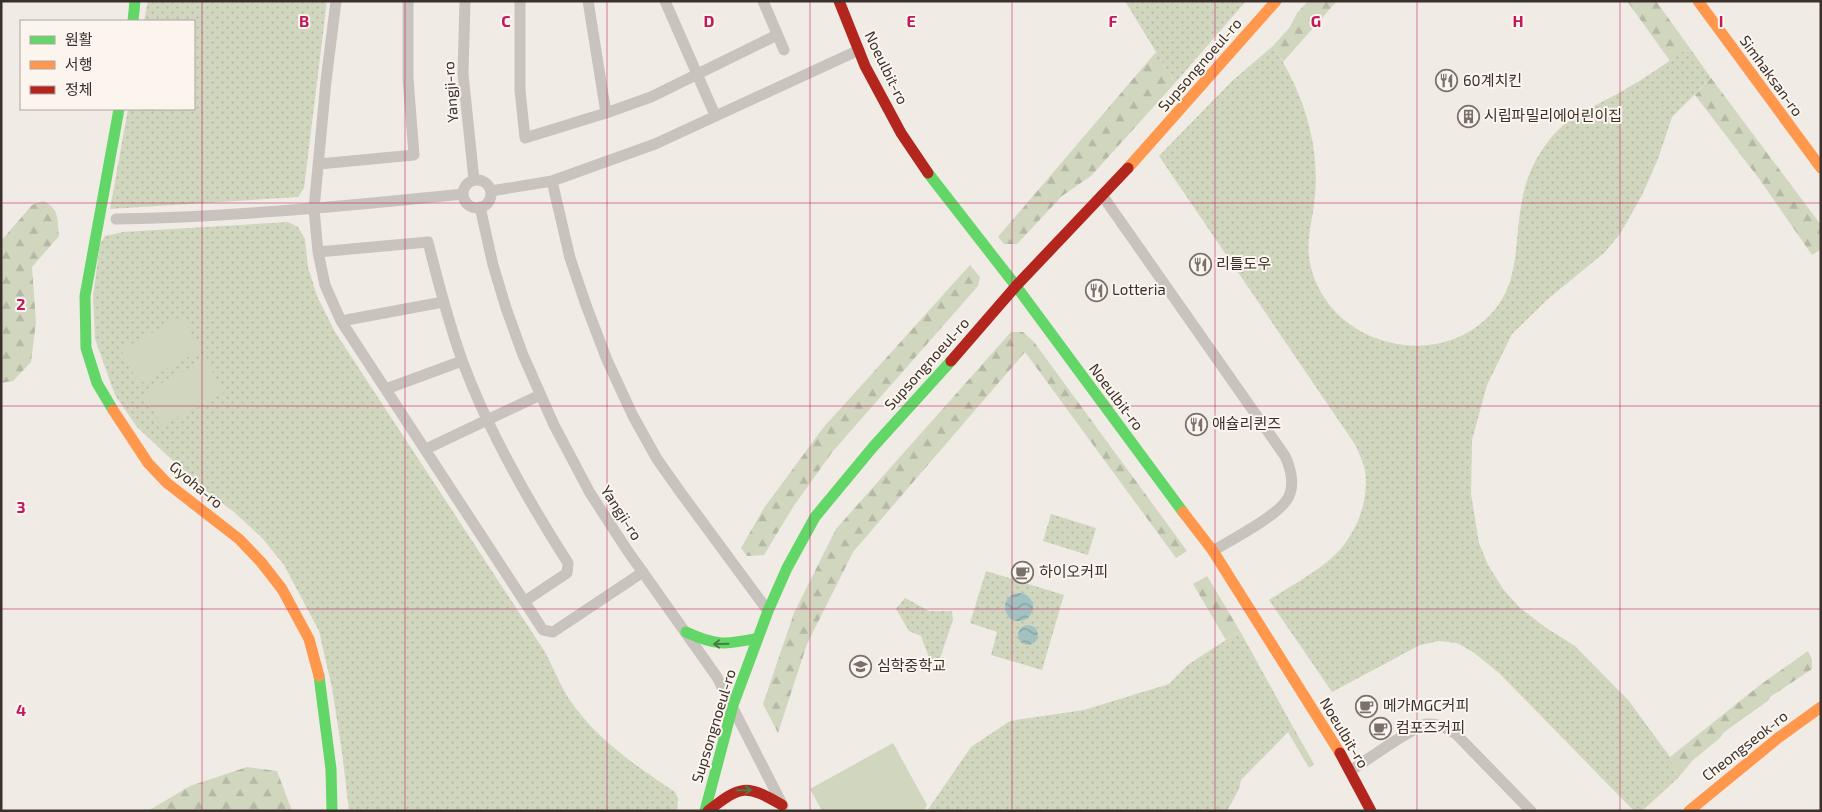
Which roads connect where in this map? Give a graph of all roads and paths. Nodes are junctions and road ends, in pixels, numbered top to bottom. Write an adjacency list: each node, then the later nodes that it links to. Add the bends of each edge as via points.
1 (135, 1): 12 (street)
2 (336, 1): 20 (street)
3 (408, 1): 20 (street, via 408,79 414,155)
4 (465, 1): 22 (street, Yangji-ro, via 463,74)
5 (520, 1): 18 (street, via 520,90 525,138)
6 (588, 1): 18 (street)
7 (665, 1): 16 (street)
8 (763, 1): 13 (street)
9 (839, 1): 15 (street, Noeulbit-ro)
10 (1276, 1): 26 (street, Supsongnoeul-ro, via 1144,152)
11 (1698, 1): 21 (street, Simhaksan-ro)
12 (133, 20)
13 (778, 35): 14 (street); 16 (street)
14 (784, 50)
15 (859, 50): 19 (street); 31 (street, Noeulbit-ro, via 902,133 937,187)
16 (696, 76): 18 (street); 19 (street)
17 (119, 110): 49 (street, Gyoha-ro, via 85,296 86,348 97,383 148,463 167,483 239,539 261,562 282,589 309,639 321,682 331,769)
18 (606, 113)
19 (715, 115): 23 (street, via 655,144)
20 (319, 164): 28 (street)
21 (1821, 168)
22 (474, 180): 24 (street, via 487,183); 25 (street, via 466,185)
23 (552, 181): 24 (street); 42 (street, via 582,295 607,360 634,416 657,459)
24 (491, 191): 27 (street, via 488,203)
25 (463, 194): 27 (street, via 470,206); 28 (street)
26 (1102, 195): 31 (street, Supsongnoeul-ro); 39 (street, via 1291,468 1288,500)
27 (480, 208): 36 (street, Yangji-ro, via 506,308)
28 (314, 209): 29 (street); 30 (street)
29 (116, 219)
30 (318, 252): 32 (street, via 428,242); 33 (street, via 325,285)
31 (1016, 286): 39 (street, Noeulbit-ro); 42 (street, Supsongnoeul-ro, via 826,503 787,568)
32 (443, 302): 33 (street); 34 (street)
33 (341, 320): 35 (street)
34 (462, 361): 35 (street); 37 (street)
35 (386, 389): 38 (street)
36 (540, 395): 37 (street); 40 (street, Yangji-ro, via 590,493)
37 (488, 420): 38 (street); 41 (street, via 542,523 568,563 567,573)
38 (426, 449): 41 (street)
39 (1213, 551): 47 (street, Noeulbit-ro)
40 (643, 572): 41 (street, via 553,632 543,630); 43 (street, Yangji-ro)
41 (525, 601)
42 (768, 611): 44 (street, Supsongnoeul-ro)
43 (686, 632): 44 (street, one-way to 43, via 722,645); 45 (street, Yangji-ro)
44 (758, 638): 45 (street, Supsongnoeul-ro)
45 (732, 704): 48 (street, Yangji-ro); 50 (street, Supsongnoeul-ro)
46 (1821, 707): 53 (street, Cheongseok-ro)
47 (1350, 771): 51 (street, Noeulbit-ro); 52 (street, via 1415,729 1427,724 1442,725 1456,734)
48 (784, 808): 50 (street, one-way to 48, via 736,790 747,789 759,791)
49 (332, 811)
50 (706, 811)
51 (1371, 811)
52 (1531, 811)
53 (1689, 811)

